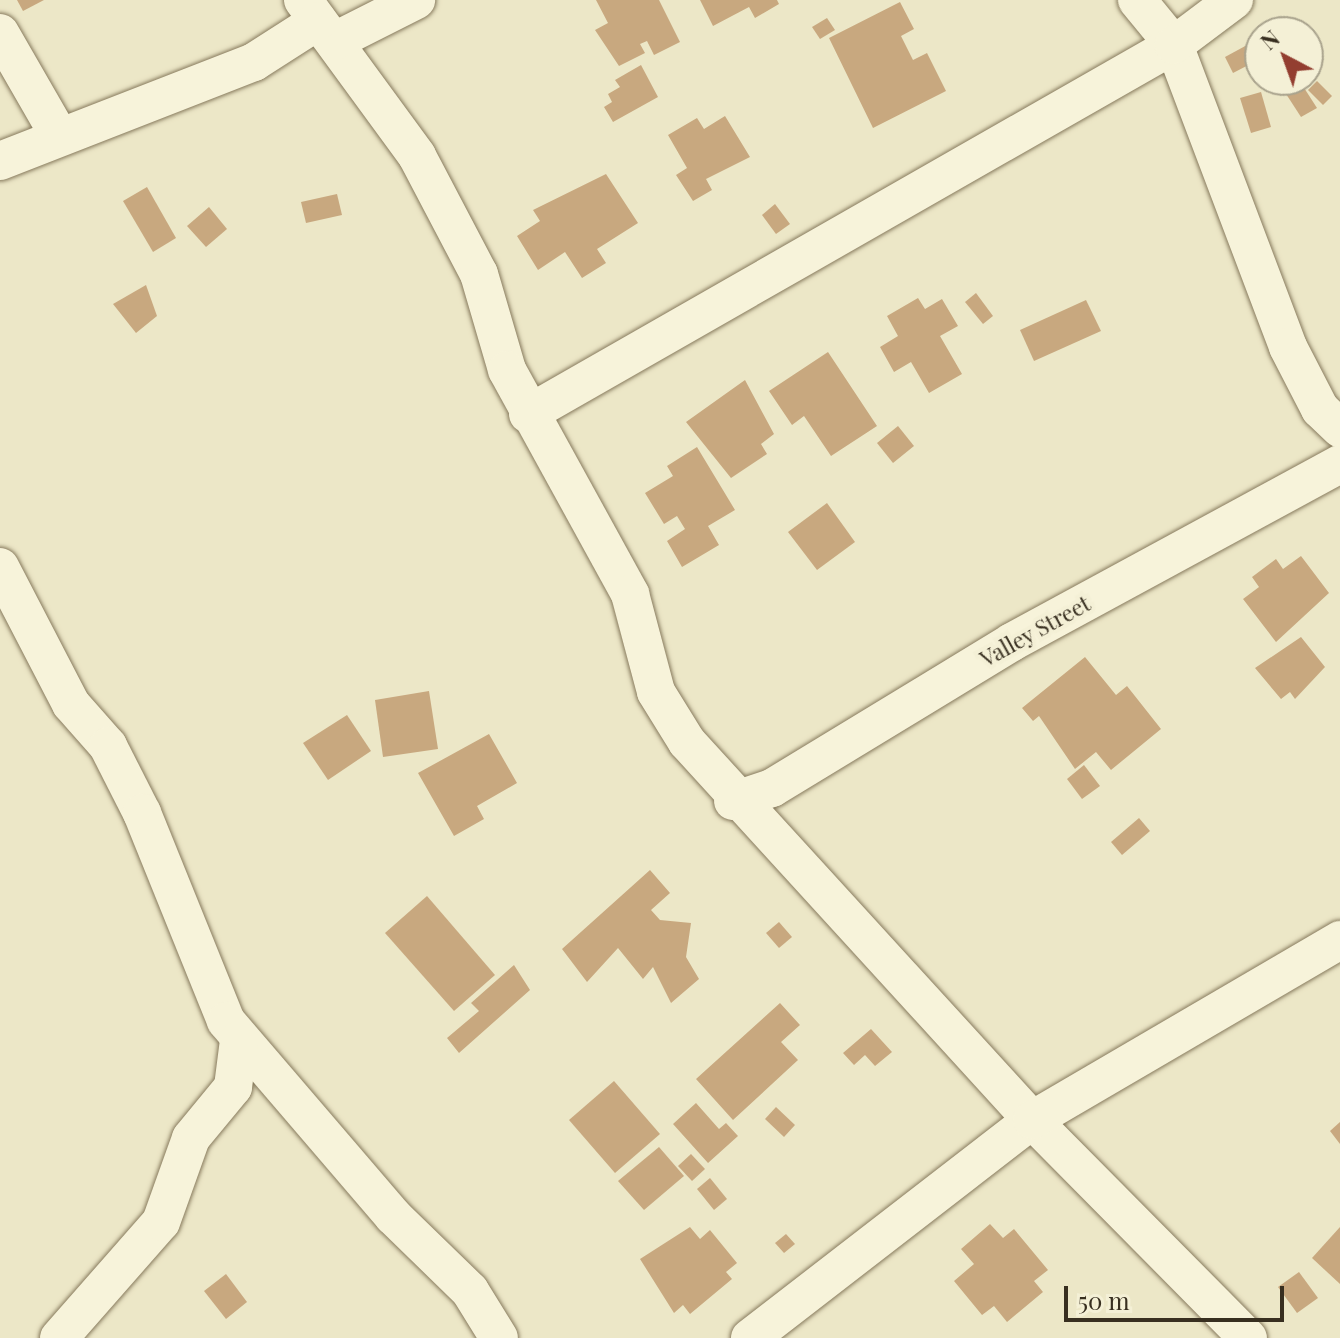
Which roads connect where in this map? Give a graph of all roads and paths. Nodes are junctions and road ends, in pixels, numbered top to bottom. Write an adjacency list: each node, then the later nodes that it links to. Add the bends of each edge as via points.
1 (416, 0): 4 (street)
2 (1137, 0): 6 (street)
3 (1234, 0): 6 (street)
4 (319, 21): 7 (street, via 254,62); 9 (street, via 417,156 466,248)
5 (0, 33): 7 (street)
6 (1174, 45): 9 (street); 10 (street, via 1288,347 1320,409)
7 (58, 134): 8 (street)
8 (0, 161)
9 (528, 414): 13 (street, via 630,594 656,692)
10 (1340, 428)
11 (1340, 464): 13 (street, Valley Street, via 1012,642 772,788)
12 (0, 567): 15 (street, via 71,704 113,755)
13 (733, 801): 16 (street)
14 (1340, 940): 16 (street)
15 (239, 1040): 17 (street, via 233,1087 191,1138 161,1222); 18 (street, via 393,1216 470,1291)
16 (1032, 1120): 19 (street); 20 (street)
17 (59, 1338)
18 (499, 1338)
19 (750, 1338)
20 (1248, 1338)

